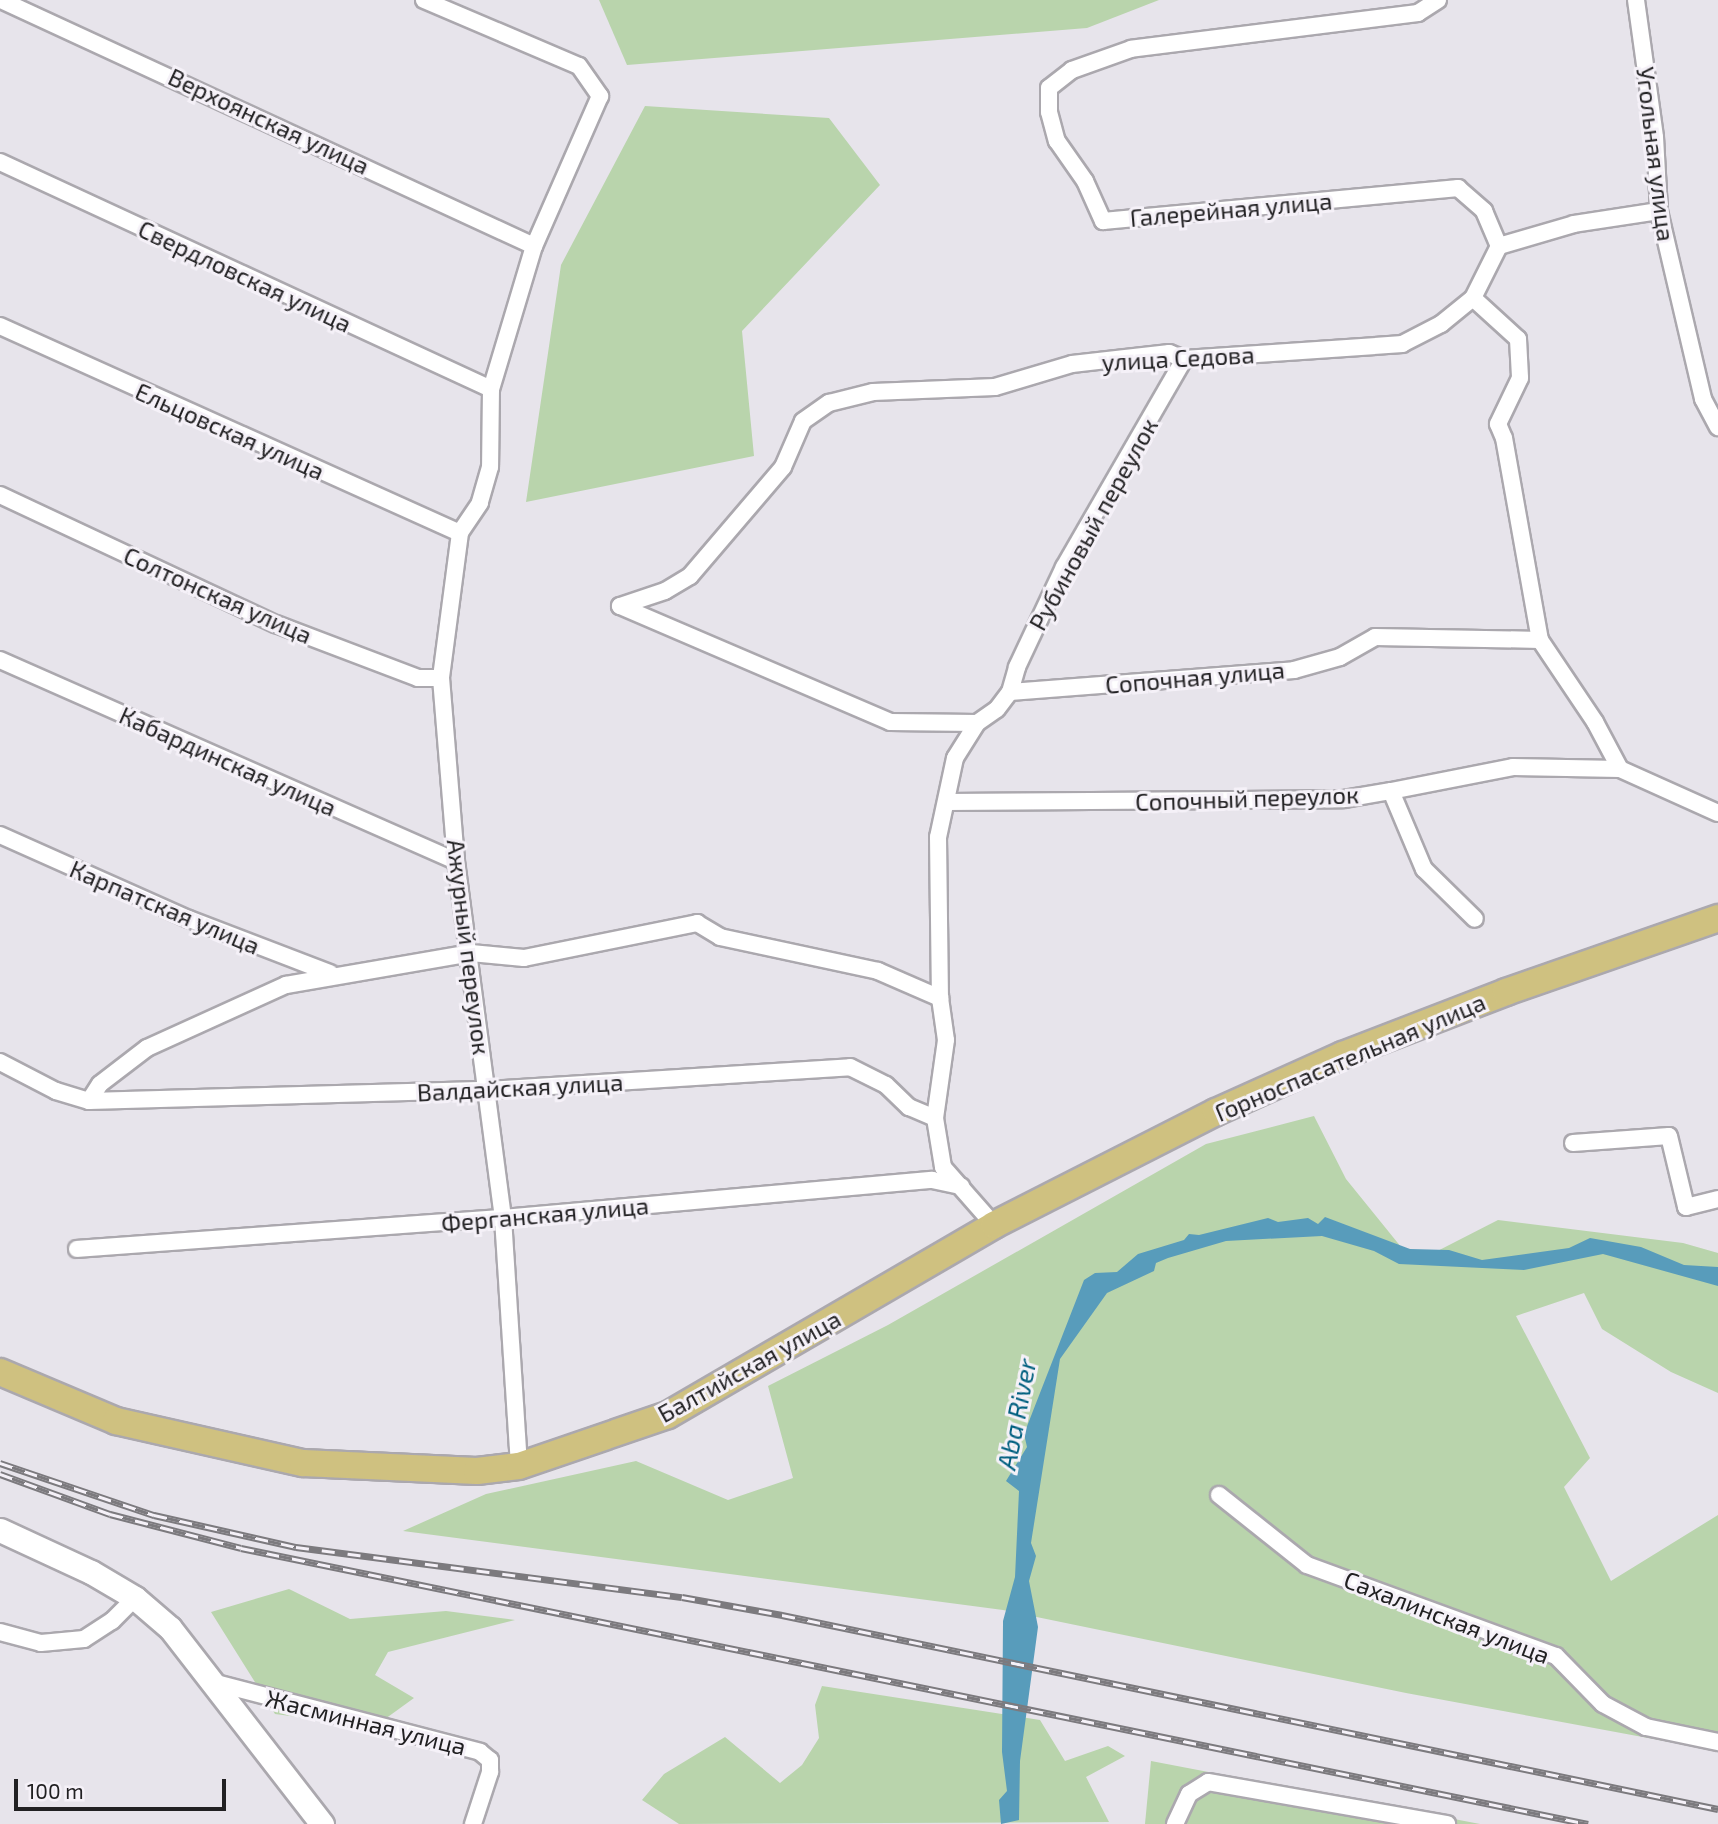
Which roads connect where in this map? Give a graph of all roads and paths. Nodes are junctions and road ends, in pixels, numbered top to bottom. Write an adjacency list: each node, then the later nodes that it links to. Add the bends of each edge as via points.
1 (1, 0): 7 (street, Верхоянская улица)
2 (424, 0): 7 (street, via 579,66 600,96)
3 (1438, 0): 8 (street, Галерейная улица, via 1418,13 1131,49 1072,70 1049,88 1049,112 1057,141 1085,181 1104,221 1458,188 1484,211)
4 (1636, 0): 6 (street, Угольная улица, via 1655,137)
5 (0, 162): 12 (street, Свердловская улица)
6 (1659, 211): 8 (street, via 1574,224); 13 (street, Угольная улица, via 1703,399)
7 (534, 246): 12 (street)
8 (1499, 246): 9 (street, улица Седова)
9 (1473, 298): 11 (street, улица Седова, via 1441,324 1402,344); 16 (street, via 1518,339 1520,378 1497,424 1504,438)
10 (0, 326): 15 (street, Ельцовская улица)
11 (1184, 359): 19 (street, Рубиновый переулок, via 1064,567); 20 (street, улица Седова, via 1169,353 1072,364 995,387 873,392 829,403 803,421 783,467 690,576 665,591 620,606 890,722)
12 (491, 389): 15 (street, via 490,467 480,503)
13 (1718, 426)
14 (0, 495): 18 (street, Солтонская улица, via 276,624 418,678)
15 (460, 533): 18 (street, Ажурный переулок)
16 (1540, 640): 19 (street, Сопочная улица, via 1374,637 1340,657 1294,670); 21 (street, via 1595,722)
17 (0, 660): 26 (street, Кабардинская улица)
18 (441, 678): 26 (street, Ажурный переулок)
19 (1010, 692): 20 (street, via 997,709)
20 (976, 723): 23 (street, via 955,758)
21 (1620, 769): 22 (street, via 1513,767); 24 (street)
22 (1391, 791): 23 (street, Сопочный переулок, via 1332,799); 28 (street, Сопочный переулок, via 1424,869)
23 (947, 802): 31 (street, via 938,836)
24 (1718, 813)
25 (0, 835): 30 (street, Карпатская улица, via 189,919)
26 (456, 861): 29 (street, Ажурный переулок)
27 (1718, 918): 40 (main road, Горноспасательная улица, via 1343,1055 1216,1112)
28 (1475, 919)
29 (471, 953): 30 (street, Карпатская улица); 31 (street, Карпатская улица, via 524,958 697,923 720,937 878,971); 33 (street, Ажурный переулок)
30 (332, 973): 34 (street, Карпатская улица, via 286,985 147,1048 100,1084)
31 (940, 998): 35 (street, via 946,1040)
32 (0, 1062): 34 (street, Валдайская улица, via 56,1091)
33 (488, 1090): 34 (street, Валдайская улица); 35 (street, Валдайская улица, via 850,1067 886,1085 909,1107); 39 (street, Ажурный переулок)
34 (89, 1101)
35 (935, 1118): 37 (street, via 943,1167)
36 (1573, 1143): 38 (street, via 1668,1136 1686,1207)
37 (961, 1185): 39 (street, Ферганская улица, via 932,1180); 40 (street)
38 (1718, 1199)
39 (502, 1218): 41 (street, Ферганская улица); 43 (street, Ажурный переулок)
40 (994, 1225): 43 (main road, Балтийская улица, via 668,1415)
41 (77, 1249)
42 (0, 1372): 43 (main road, Балтийская улица, via 116,1421 303,1463 477,1471)
43 (519, 1466)
44 (1219, 1494): 49 (street, Сахалинская улица, via 1307,1565 1556,1656 1614,1710 1646,1727)
45 (0, 1531): 46 (main road)
46 (135, 1598): 47 (street, via 112,1621 84,1639 41,1643); 48 (main road, via 170,1628)
47 (0, 1632)
48 (216, 1683): 50 (main road); 51 (street, Жасминная улица, via 480,1752 490,1760 490,1772)
49 (1718, 1742)
50 (322, 1824)
51 (473, 1824)
52 (1175, 1824): 53 (street, via 1189,1794 1208,1782)
53 (1447, 1824)

